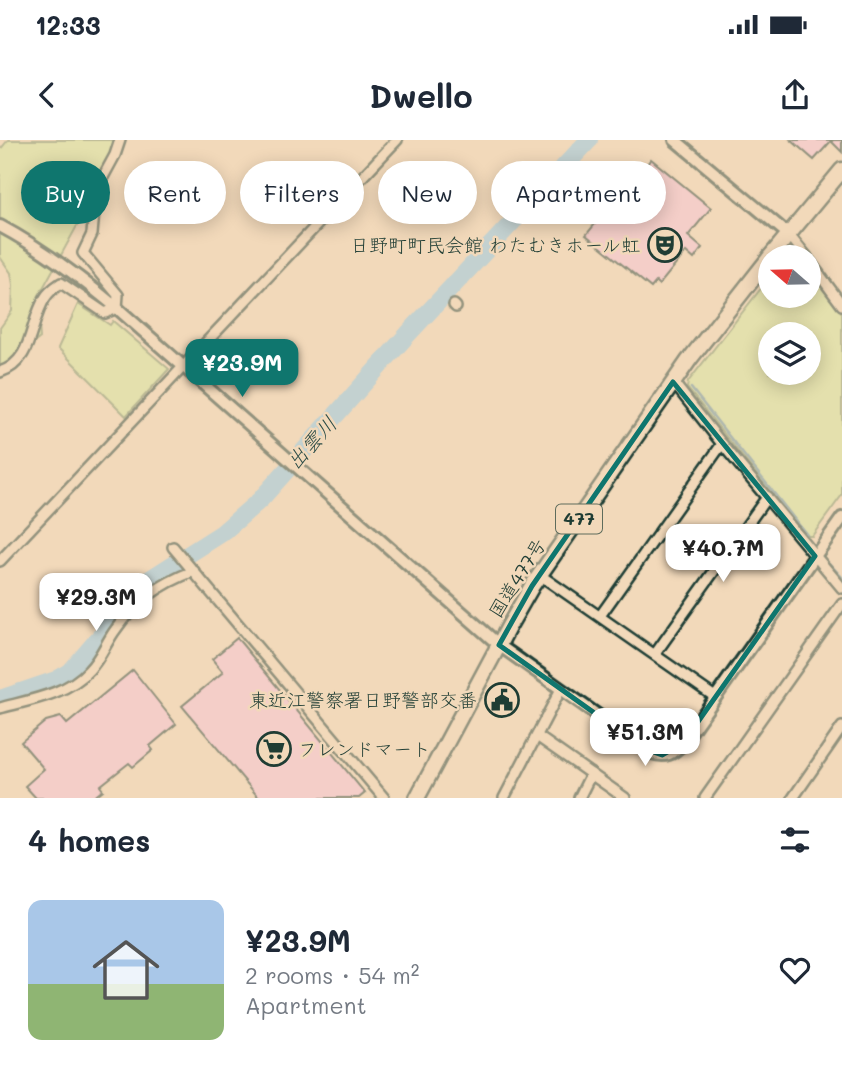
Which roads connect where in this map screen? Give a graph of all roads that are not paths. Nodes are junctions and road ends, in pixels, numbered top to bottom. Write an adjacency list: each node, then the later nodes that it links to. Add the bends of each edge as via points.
1 (120, 140): 12 (street, via 96,190 92,234 83,253 118,296)
2 (397, 140): 13 (street)
3 (675, 140): 6 (street)
4 (842, 170): 6 (highway, 国道477号 / 477)
5 (0, 226): 12 (street, via 63,264)
6 (789, 235): 7 (highway, 国道477号 / 477); 8 (street)
7 (780, 245)
8 (797, 245)
9 (758, 273): 15 (highway, 国道477号 / 477)
10 (821, 276): 11 (street)
11 (842, 305)
12 (117, 308): 13 (street); 14 (street, via 105,313 61,282 40,306 29,344 9,369)
13 (183, 367): 21 (street); 27 (street)
14 (0, 372)
15 (674, 382): 16 (street); 23 (highway, 国道477号 / 477)
16 (722, 444): 17 (street); 26 (street)
17 (767, 497): 20 (street); 28 (street)
18 (842, 518): 20 (street)
19 (173, 547): 22 (street)
20 (815, 556): 24 (street); 30 (street)
21 (0, 561)
22 (191, 567): 31 (street, via 128,613 89,671 76,682); 35 (street)
23 (540, 575): 26 (street); 27 (highway, 国道477号 / 477)
24 (842, 588)
25 (842, 604): 40 (street)
26 (600, 616): 28 (street)
27 (499, 645): 29 (street); 36 (highway, 国道477号 / 477)
28 (655, 654): 30 (street)
29 (561, 689): 30 (street, via 645,749 662,755 672,754 683,743); 33 (street)
30 (715, 697)
31 (0, 708)
32 (842, 727): 41 (street)
33 (537, 736): 34 (street); 37 (street)
34 (591, 774): 38 (street); 39 (street)
35 (384, 798)
36 (417, 798)
37 (504, 798)
38 (579, 798)
39 (625, 798)
40 (705, 798)
41 (793, 798)

